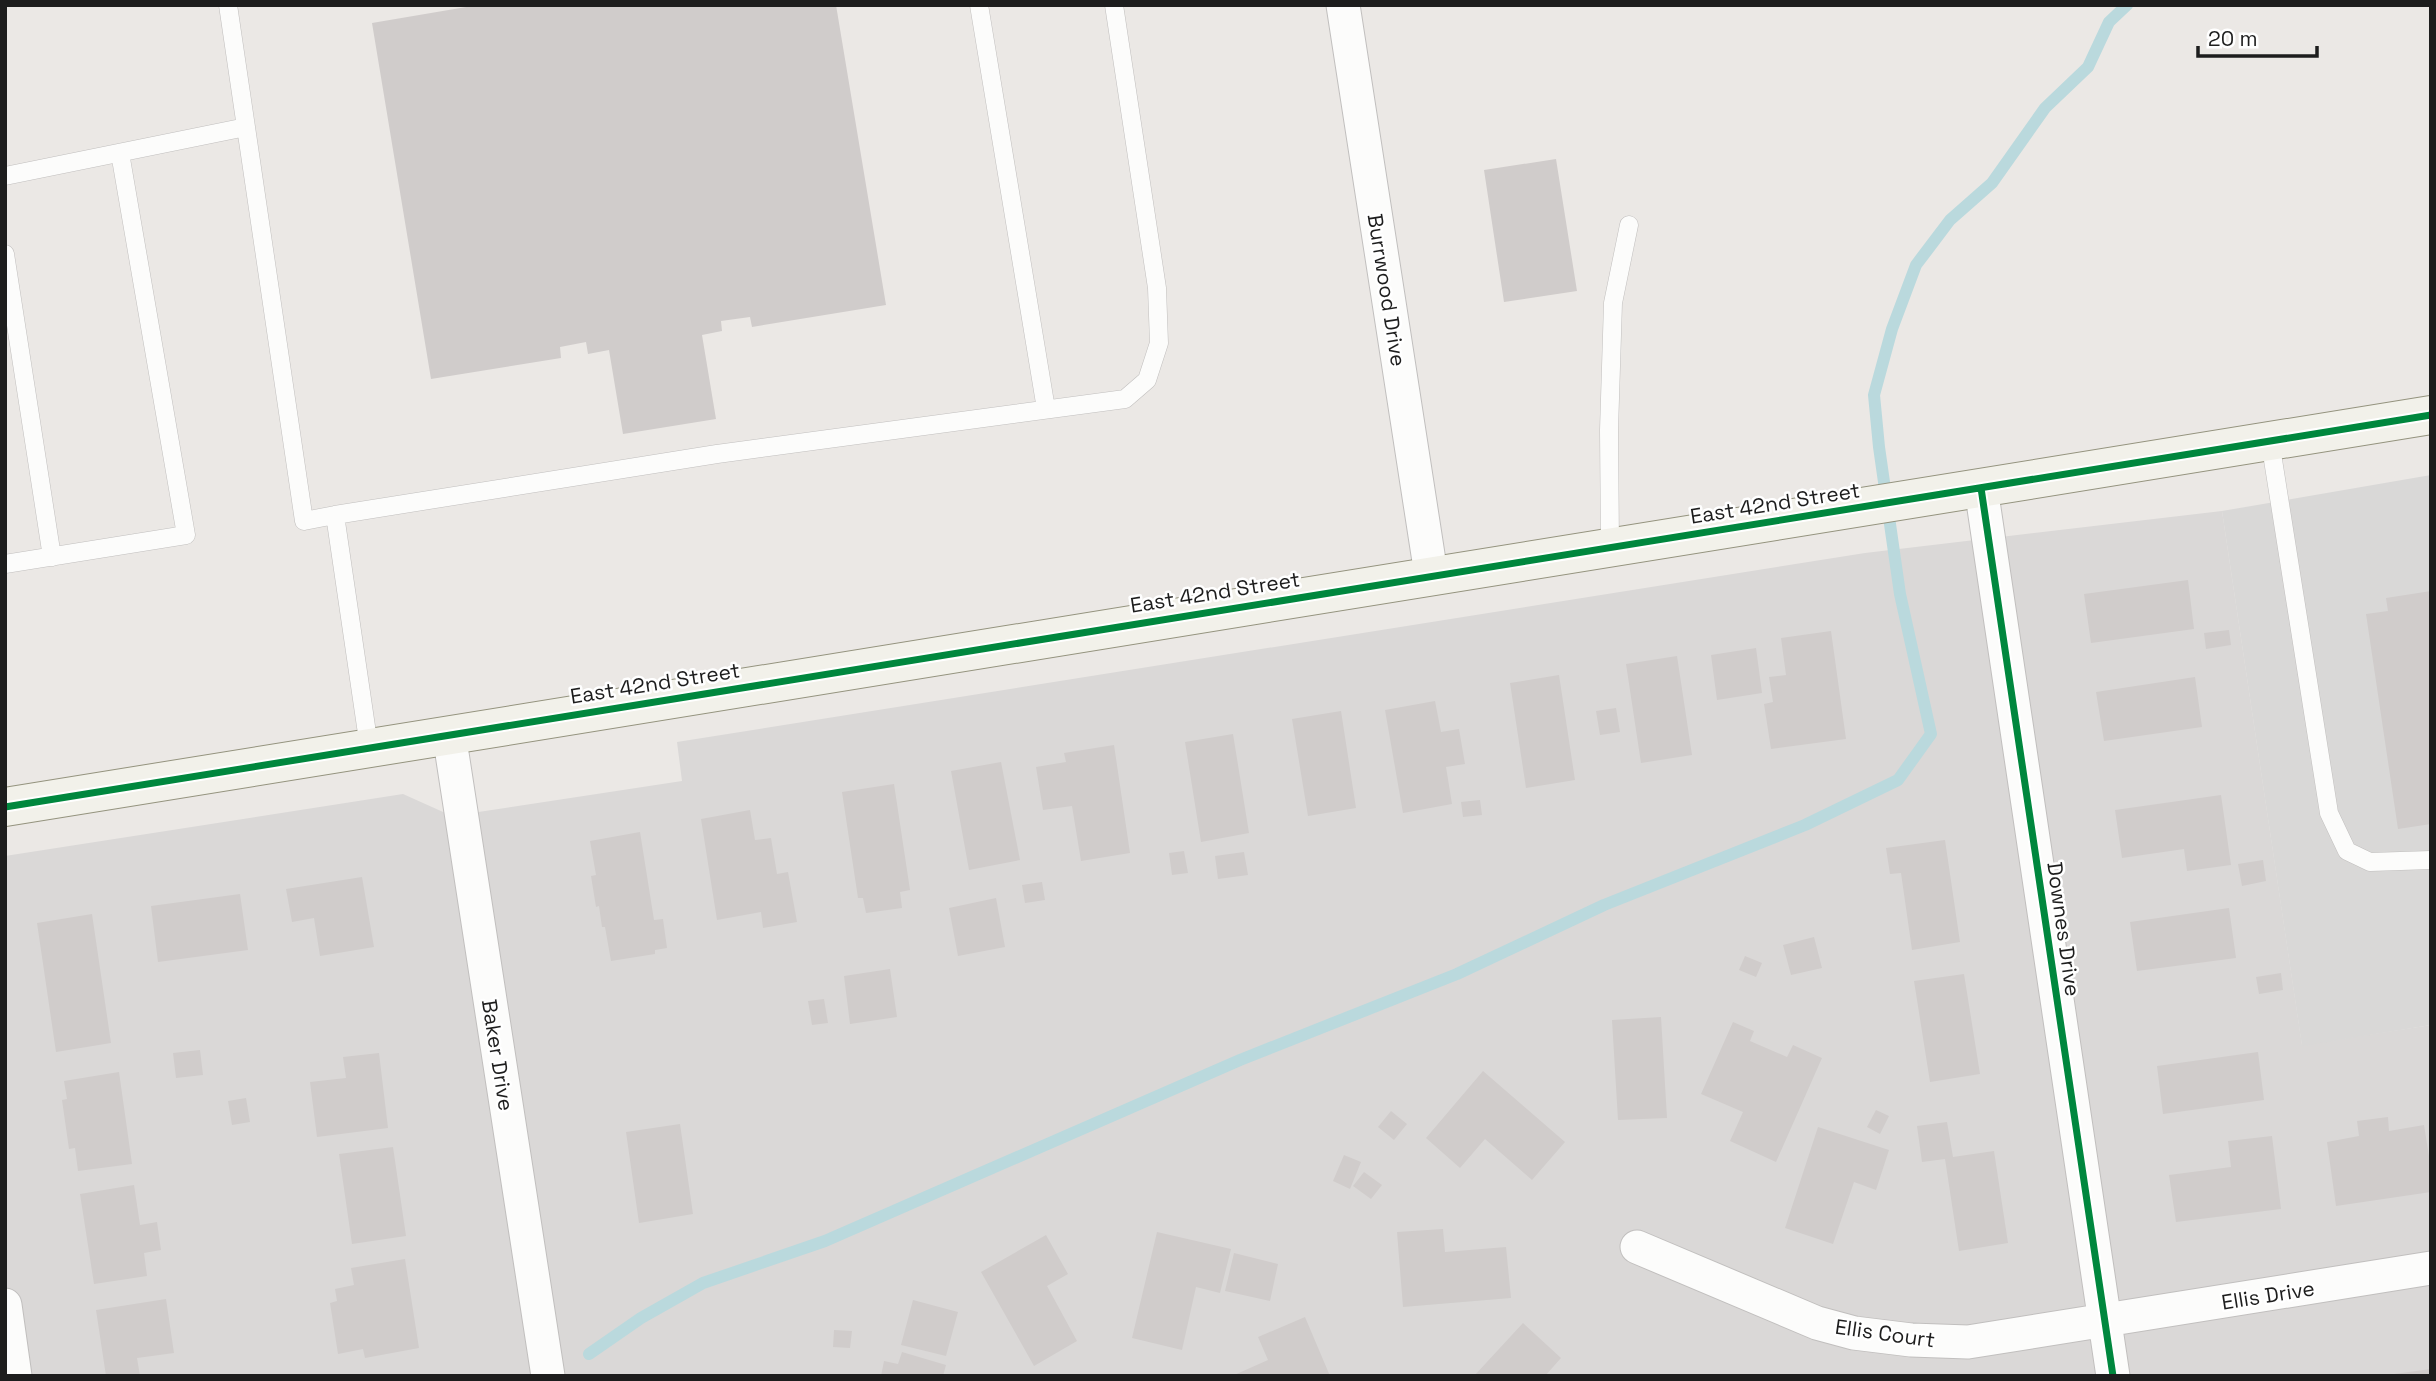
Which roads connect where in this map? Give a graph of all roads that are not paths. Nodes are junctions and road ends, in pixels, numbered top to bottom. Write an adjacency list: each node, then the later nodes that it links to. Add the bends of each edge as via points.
1 (228, 5): 5 (lane)
2 (979, 5): 10 (lane)
3 (1114, 5): 10 (lane, via 1157,288 1159,343 1147,380 1125,399)
4 (1342, 5): 18 (street, Burrwood Drive)
5 (246, 127): 6 (lane); 14 (lane, via 304,521)
6 (120, 152): 7 (lane); 16 (lane, via 186,535)
7 (5, 176)
8 (1629, 225): 15 (lane, via 1613,303)
9 (5, 254): 16 (lane)
10 (1046, 409): 14 (lane, via 717,454)
11 (2431, 415): 12 (street, East 42nd Street)
12 (2270, 441): 13 (street, East 42nd Street); 22 (lane, via 2329,813 2347,851 2370,862)
13 (1981, 488): 15 (street, East 42nd Street); 26 (street, Downes Drive)
14 (335, 515): 20 (lane)
15 (1610, 547): 18 (street, East 42nd Street)
16 (52, 557): 17 (lane)
17 (5, 564)
18 (1431, 575): 19 (street, East 42nd Street)
19 (449, 734): 20 (street, East 42nd Street); 28 (street, Baker Drive)
20 (369, 747): 21 (street, East 42nd Street)
21 (5, 807)
22 (2431, 860)
23 (1637, 1247): 26 (street, Ellis Court, via 1817,1323 1854,1333 1968,1342)
24 (2431, 1268): 26 (street, Ellis Drive)
25 (5, 1305): 27 (street)
26 (2105, 1321): 29 (street, Downes Drive)
27 (15, 1376)
28 (548, 1376)
29 (2113, 1376)

